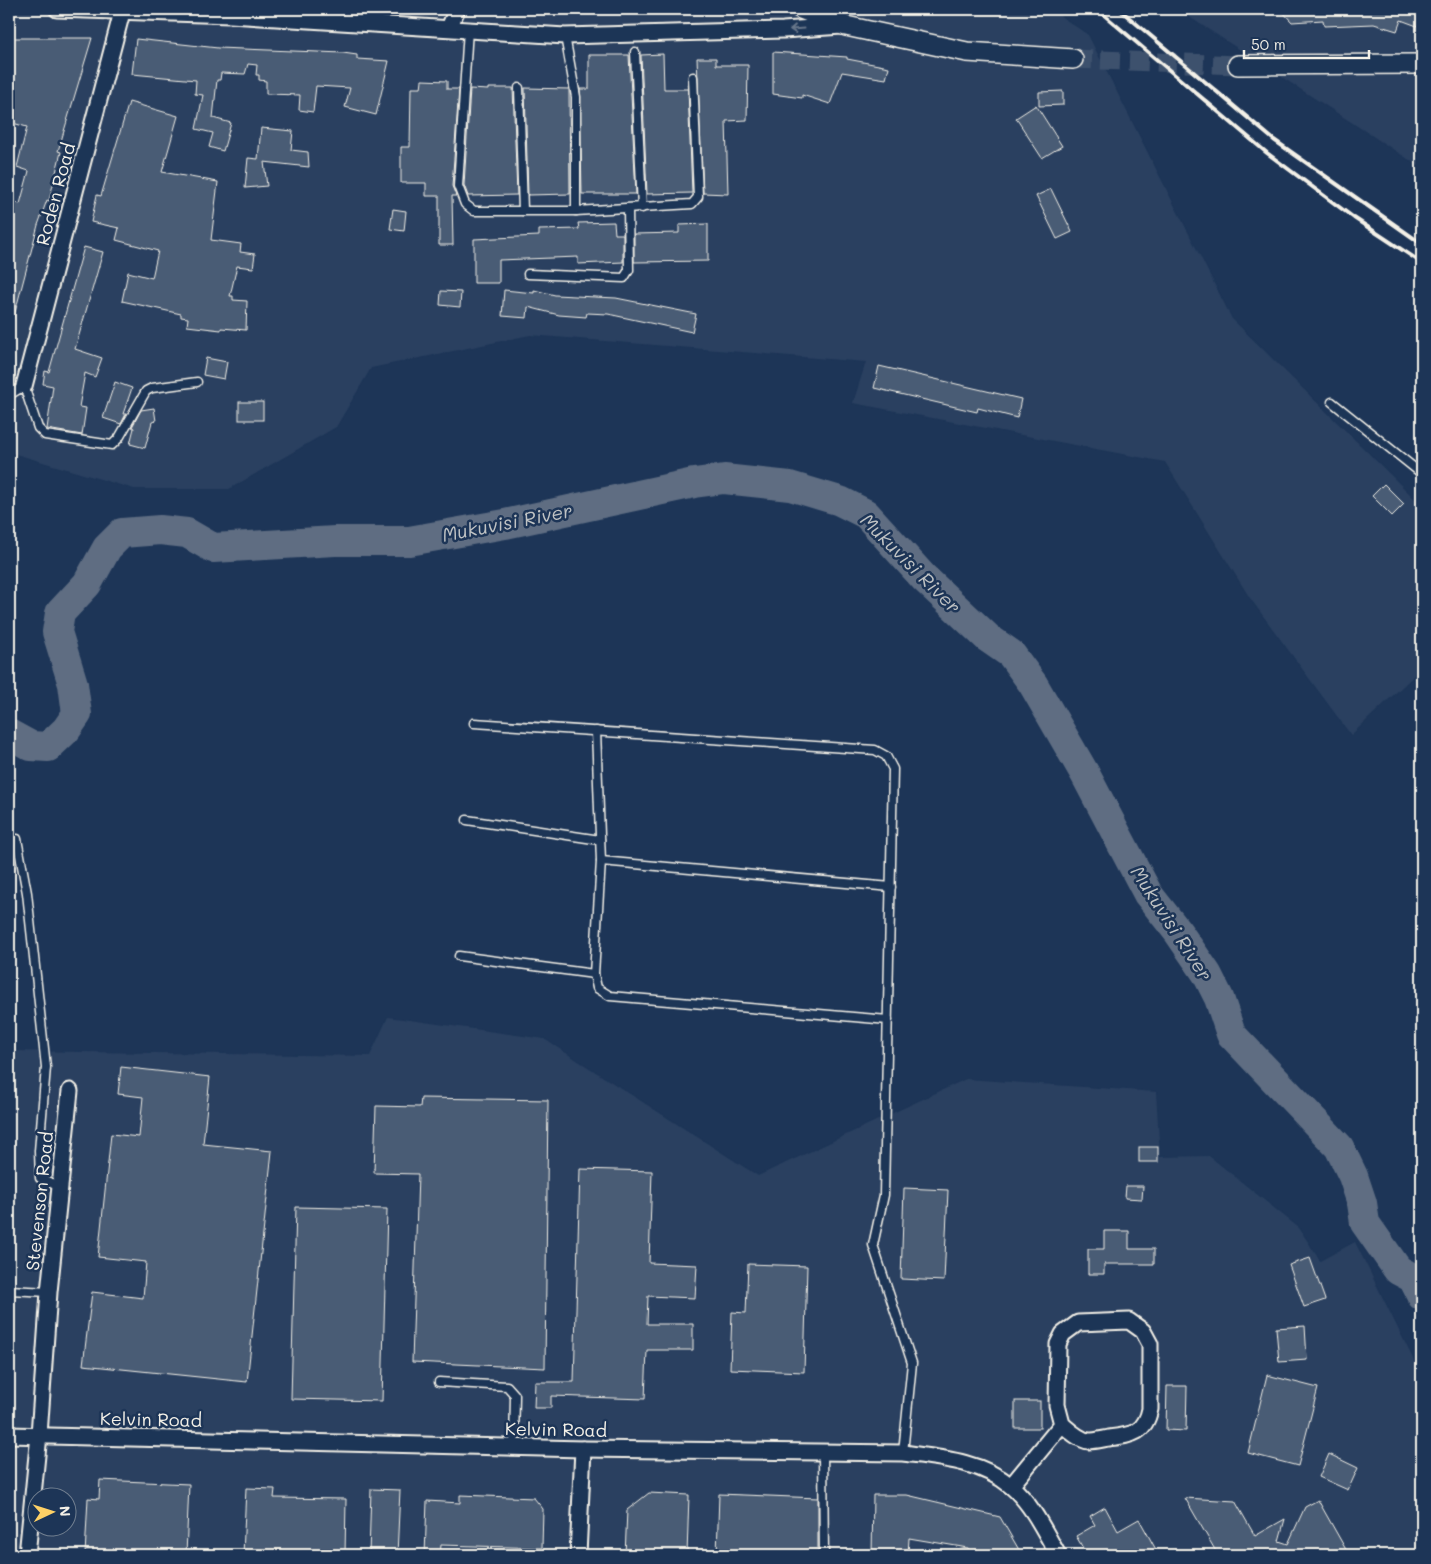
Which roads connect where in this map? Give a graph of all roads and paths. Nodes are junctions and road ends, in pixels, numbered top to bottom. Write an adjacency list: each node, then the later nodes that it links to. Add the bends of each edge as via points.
1 (56, 9): 4 (street)
2 (457, 9): 7 (street)
3 (801, 9): 6 (street)
4 (122, 12): 5 (street); 22 (street, Roden Road)
5 (347, 16): 7 (street)
6 (846, 26): 9 (street, one-way to 9); 11 (street, via 967,52)
7 (449, 28): 8 (street)
8 (468, 29): 9 (street); 19 (lane, via 458,186 465,204 474,211)
9 (565, 36): 18 (lane, via 576,97)
10 (636, 52): 16 (lane)
11 (1073, 59)
12 (1422, 64): 13 (street)
13 (1238, 65)
14 (694, 77): 16 (lane, via 698,197 692,204)
15 (519, 88): 19 (lane)
16 (642, 208): 17 (lane)
17 (628, 209): 18 (lane); 20 (lane, via 629,270 624,278)
18 (576, 211): 19 (lane)
19 (522, 212)
20 (528, 274)
21 (197, 382): 22 (lane, via 146,391 112,445 45,435 38,428)
22 (24, 386): 23 (lane)
23 (9, 395)
24 (1332, 402): 25 (lane)
25 (1422, 474)
26 (474, 723): 27 (lane)
27 (596, 731): 30 (lane); 32 (lane, via 875,750 886,756 893,769)
28 (467, 820): 30 (lane)
29 (9, 839): 37 (lane, via 15,838 20,847 46,1058 40,1178)
30 (600, 840): 31 (lane)
31 (601, 861): 32 (lane); 34 (lane)
32 (890, 887): 35 (lane)
33 (459, 956): 34 (lane)
34 (594, 974): 35 (lane, via 597,988 610,996)
35 (888, 1020): 47 (lane, via 884,1195 873,1245 912,1362)
36 (70, 1091): 37 (street, Stevenson Road)
37 (60, 1187): 39 (street, Stevenson Road)
38 (9, 1290): 39 (lane)
39 (49, 1292): 43 (street, Stevenson Road)
40 (439, 1382): 44 (lane, via 508,1386 515,1395)
41 (1062, 1424): 41 (street, via 1088,1441 1134,1434 1143,1426 1150,1409 1150,1344 1137,1325 1129,1321 1078,1323 1063,1334 1058,1344 1057,1405); 48 (street)
42 (9, 1435): 43 (street, Kelvin Road)
43 (39, 1435): 44 (street, Kelvin Road); 49 (street, Stevenson Road)
44 (514, 1447): 45 (street, Kelvin Road)
45 (582, 1449): 46 (street, Kelvin Road); 50 (street)
46 (823, 1452): 47 (street, Kelvin Road); 51 (lane)
47 (903, 1453): 48 (street, Kelvin Road, via 961,1462 985,1470)
48 (1011, 1486): 52 (street, Kelvin Road, via 1035,1514)
49 (27, 1555)
50 (578, 1555)
51 (824, 1555)
52 (1058, 1555)

